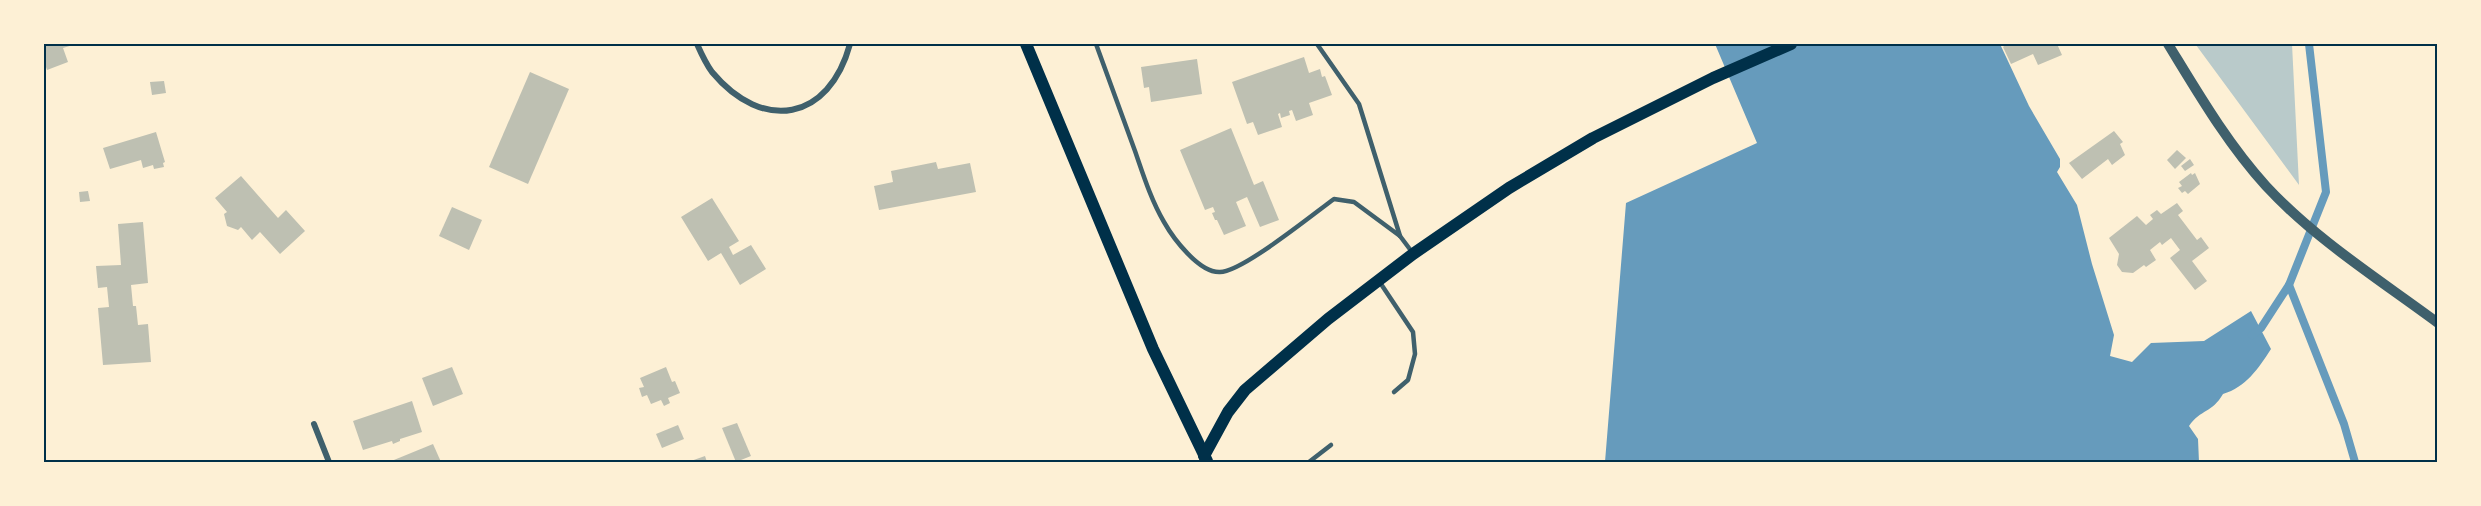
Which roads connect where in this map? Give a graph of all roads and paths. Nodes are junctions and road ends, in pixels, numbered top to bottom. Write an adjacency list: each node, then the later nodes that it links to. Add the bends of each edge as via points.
1 (697, 44): 2 (street, via 710,70 729,90 752,105 774,112 795,111 830,87)
2 (850, 44)
3 (1026, 44): 15 (main road, via 1153,349)
4 (1096, 44): 8 (lane, via 1163,220 1199,264 1212,272 1240,266 1334,199 1354,202)
5 (1317, 44): 8 (lane, via 1359,104)
6 (1791, 44): 9 (main road, via 1629,119 1509,188)
7 (2168, 44): 11 (street, via 2239,154 2282,202)
8 (1400, 236): 9 (lane)
9 (1413, 254): 10 (main road)
10 (1378, 279): 12 (lane, via 1413,332 1414,354 1408,380); 15 (main road, via 1245,390 1228,412)
11 (2438, 323)
12 (1394, 392)
13 (314, 424): 16 (street)
14 (1330, 445): 17 (lane)
15 (1204, 460)
16 (329, 462)
17 (1309, 462)

